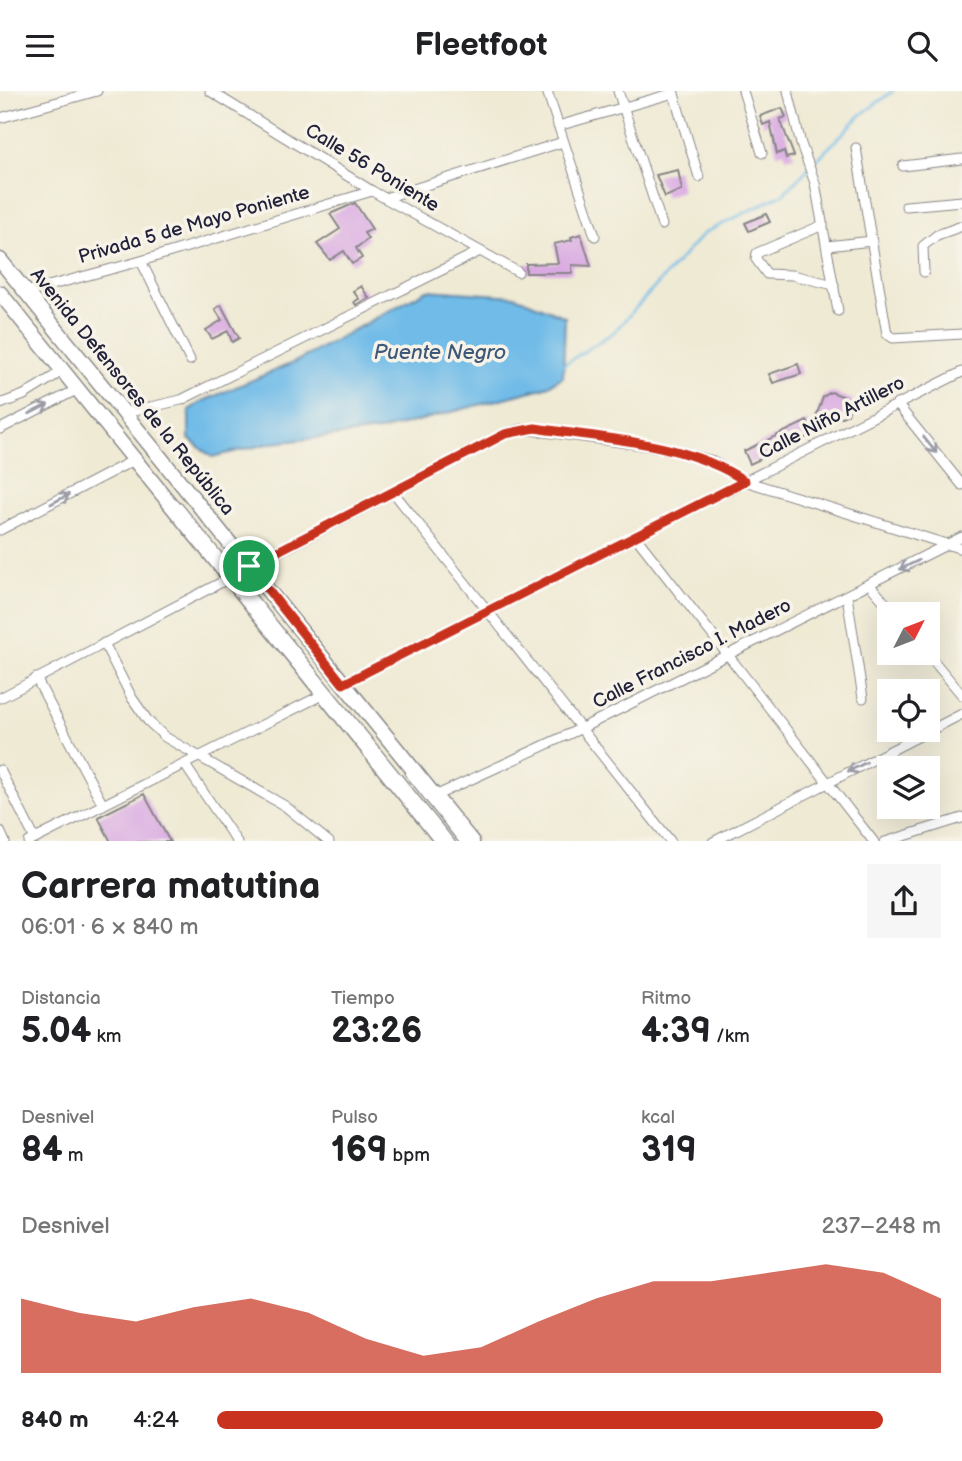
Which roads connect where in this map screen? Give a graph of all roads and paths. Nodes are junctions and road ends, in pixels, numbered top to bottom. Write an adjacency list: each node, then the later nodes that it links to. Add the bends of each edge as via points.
1 (97, 91): 9 (street)
2 (210, 91): 17 (street, Calle 56 Poniente)
3 (547, 91): 10 (street)
4 (618, 91): 8 (street)
5 (743, 91): 13 (street)
6 (788, 91): 22 (street)
7 (674, 92): 8 (street); 16 (street)
8 (623, 108): 10 (street); 21 (street)
9 (0, 118)
10 (558, 126): 11 (street)
11 (563, 142): 18 (street); 24 (street)
12 (856, 148): 25 (street)
13 (762, 153)
14 (962, 159): 15 (street)
15 (903, 166)
16 (699, 177)
17 (372, 191): 18 (street, Calle 56 Poniente); 29 (street, Privada 5 de Mayo Poniente)
18 (385, 198): 27 (street, Calle 56 Poniente)
19 (962, 201): 20 (street)
20 (906, 206)
21 (662, 225)
22 (823, 225): 26 (street); 33 (street, via 757,253 756,259 767,274)
23 (962, 226): 32 (street, via 923,246)
24 (595, 236)
25 (872, 241): 26 (street); 37 (street, via 887,334 893,338)
26 (827, 246): 33 (street)
27 (480, 251): 31 (street, Calle 56 Poniente); 44 (street, via 181,400)
28 (0, 260): 34 (main road, Avenida Defensores de la República)
29 (141, 261): 34 (street, Privada 5 de Mayo Poniente); 38 (street)
30 (0, 270): 55 (lane)
31 (518, 272)
32 (924, 272)
33 (834, 285): 36 (street)
34 (26, 292): 44 (main road, Avenida Defensores de la República)
35 (1, 295): 39 (main road, Avenida Defensores de la República); 55 (lane)
36 (838, 310)
37 (962, 334)
38 (190, 360)
39 (64, 370): 41 (main road, Avenida Defensores de la República); 42 (street)
40 (962, 372): 43 (street, Calle Niño Artillero)
41 (79, 389): 45 (street, one-way to 41); 46 (main road, Avenida Defensores de la República)
42 (0, 404)
43 (897, 404): 47 (street, Calle Niño Artillero); 48 (street, one-way to 48)
44 (125, 412): 55 (main road, Avenida Defensores de la República)
45 (0, 429)
46 (136, 459): 50 (street, one-way to 46); 55 (main road, Avenida Defensores de la República)
47 (745, 481): 49 (street, via 710,460 665,448 522,429); 51 (street, Calle Niño Artillero); 53 (street)
48 (962, 485)
49 (394, 493): 55 (street); 59 (street)
50 (0, 530)
51 (635, 536): 59 (street, Calle Niño Artillero); 61 (street)
52 (962, 537): 53 (street, Calle Francisco I. Madero)
53 (948, 545): 54 (street); 56 (street, Calle Francisco I. Madero, one-way to 56)
54 (962, 549)
55 (239, 571): 60 (street); 64 (main road, Avenida Defensores de la República); 65 (main road, Avenida Defensores de la República); 82 (lane); 83 (lane)
56 (870, 584): 57 (street, Calle Francisco I. Madero); 58 (street)
57 (846, 596): 61 (street, Calle Francisco I. Madero); 68 (street)
58 (885, 602)
59 (488, 610): 64 (street, Calle Niño Artillero); 70 (street)
60 (104, 643): 63 (street); 71 (street, via 148,721)
61 (727, 655): 70 (street, Calle Francisco I. Madero); 74 (street)
62 (937, 665): 66 (street)
63 (36, 678): 67 (street); 76 (street)
64 (343, 684): 75 (main road, Avenida Defensores de la República)
65 (324, 694): 71 (street); 81 (main road, Avenida Defensores de la República)
66 (962, 695)
67 (0, 698)
68 (863, 698)
69 (962, 714): 74 (street, one-way to 74)
70 (582, 728): 75 (street, Calle Francisco I. Madero); 85 (street)
71 (197, 758): 72 (street); 80 (street, via 285,806)
72 (185, 765): 76 (street); 79 (street)
73 (0, 770): 78 (street)
74 (825, 783): 86 (street); 87 (street)
75 (436, 796): 84 (main road, Avenida Defensores de la República)
76 (103, 805): 78 (street)
77 (962, 818): 88 (street)
78 (32, 840)
79 (236, 841)
80 (328, 841)
81 (442, 841)
82 (451, 841)
83 (461, 841)
84 (471, 841)
85 (670, 841)
86 (715, 841)
87 (873, 841)
88 (888, 841)

